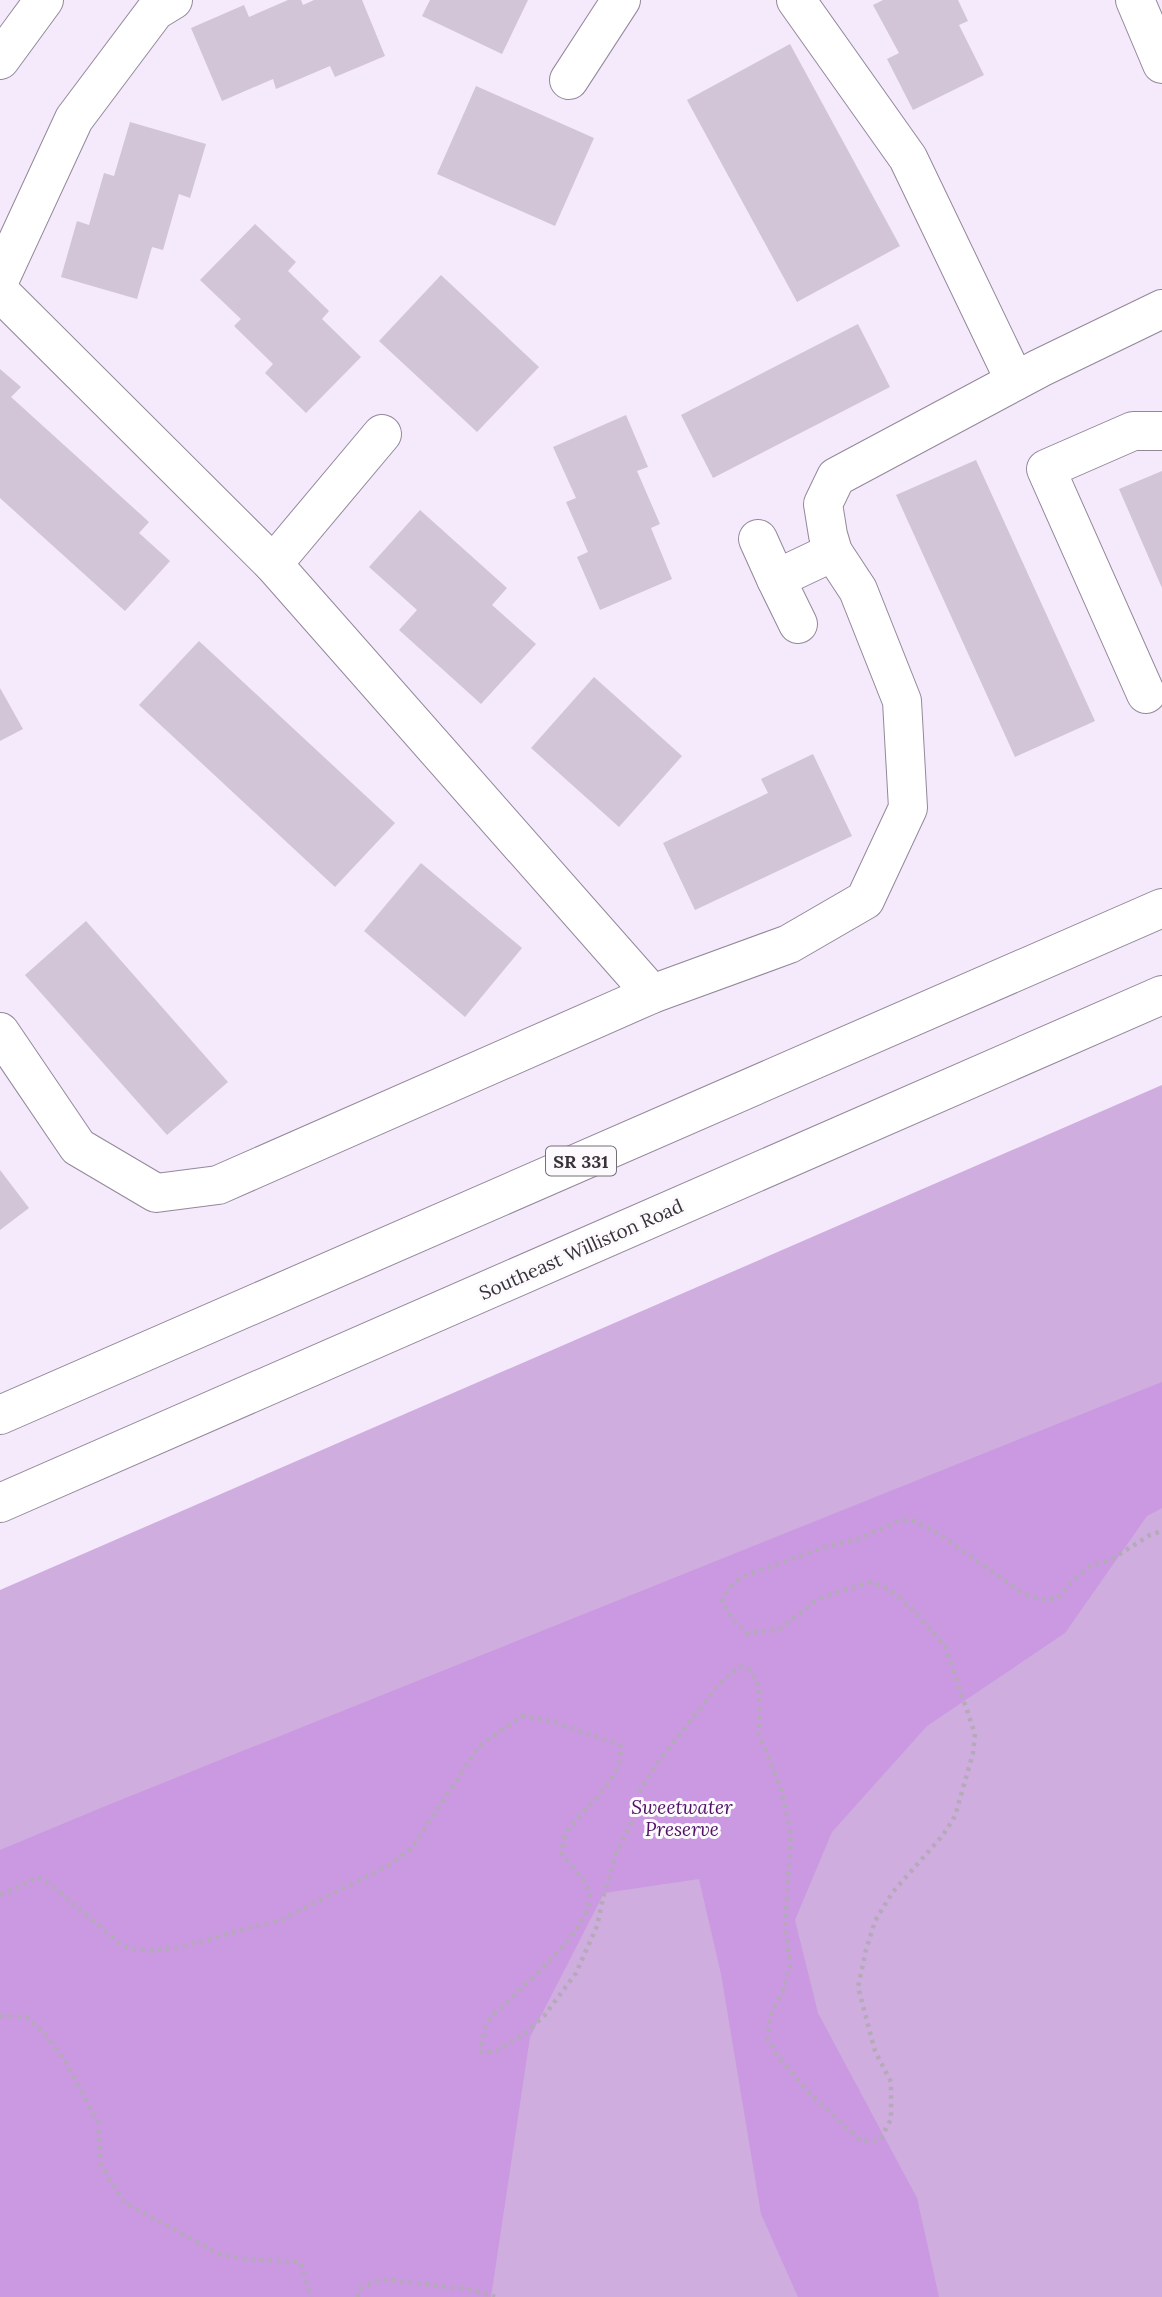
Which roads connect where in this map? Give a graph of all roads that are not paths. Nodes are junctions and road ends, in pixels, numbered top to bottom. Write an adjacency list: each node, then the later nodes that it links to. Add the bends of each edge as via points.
1 (44, 0): 6 (main road)
2 (173, 0): 9 (main road, via 155,11 74,119)
3 (621, 0): 8 (main road)
4 (796, 0): 12 (main road, via 908,158)
5 (1135, 0): 7 (main road)
6 (0, 60)
7 (1162, 64)
8 (569, 80)
9 (0, 279)
10 (0, 292): 17 (main road)
11 (1162, 309): 12 (main road)
12 (1015, 381): 16 (main road, via 836,477 823,504)
13 (1162, 431): 20 (main road, via 1132,430 1046,469)
14 (382, 434): 17 (main road)
15 (758, 539): 18 (main road)
16 (833, 552): 18 (main road); 22 (main road, via 858,590 902,701 908,808 865,900 789,944)
17 (272, 564): 22 (main road)
18 (776, 579): 19 (main road)
19 (798, 624)
20 (1146, 694)
21 (1162, 908): 25 (main road, SR 331)
22 (652, 994): 24 (main road, via 218,1185 156,1193 78,1147)
23 (1162, 995): 26 (main road, Southeast Williston Road)
24 (0, 1032)
25 (0, 1415)
26 (0, 1503)

